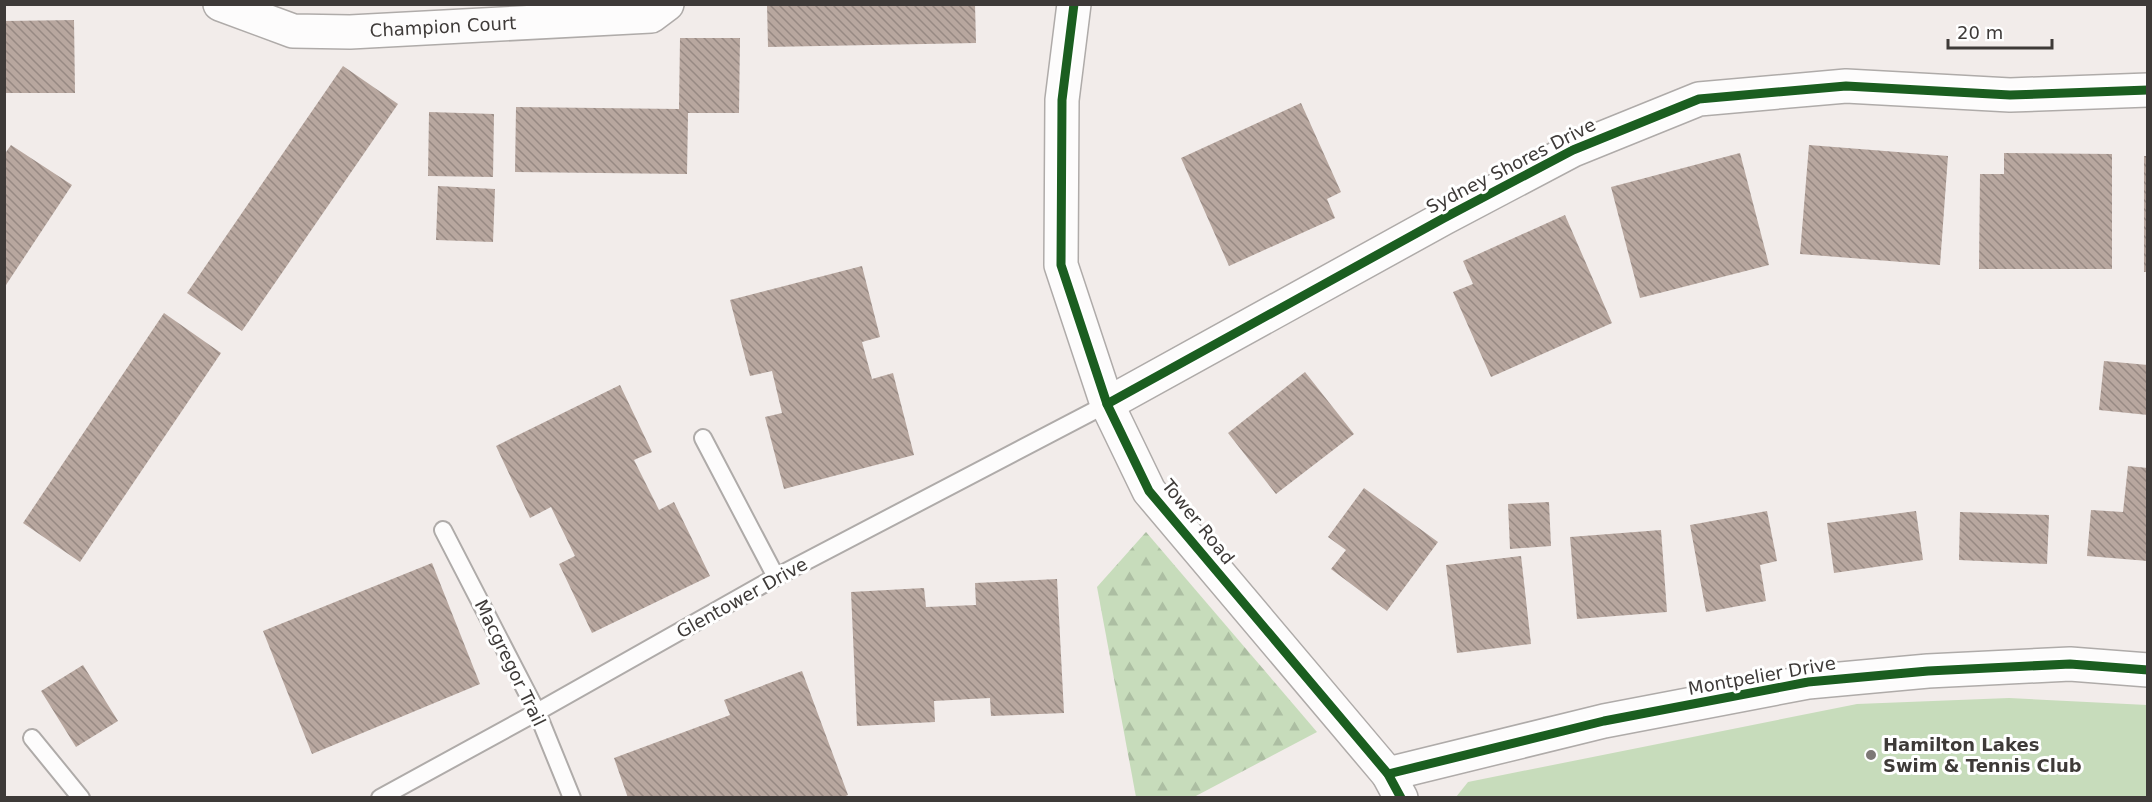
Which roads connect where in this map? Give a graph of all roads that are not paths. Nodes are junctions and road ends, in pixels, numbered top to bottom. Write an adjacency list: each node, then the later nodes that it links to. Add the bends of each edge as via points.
1 (220, 4): 2 (street, Champion Court, via 293,31 350,33 651,16)
2 (667, 4)
3 (1074, 4): 5 (street, Tower Road, via 1062,100 1060,265)
4 (2148, 90): 5 (street, Sydney Shores Drive, via 2010,95 1846,86 1699,99 1573,150)
5 (1107, 404): 8 (lane, Glentower Drive); 12 (street, Tower Road, via 1149,490)
6 (703, 438): 8 (lane)
7 (443, 530): 10 (lane, Macgregor Trail)
8 (776, 577): 10 (lane, Glentower Drive)
9 (2148, 670): 12 (street, Montpelier Drive, via 2070,664 1808,682 1604,721)
10 (537, 712): 14 (lane, Glentower Drive); 15 (lane, Macgregor Trail)
11 (32, 738): 13 (lane)
12 (1394, 786)
13 (81, 798)
14 (380, 798)
15 (572, 798)

